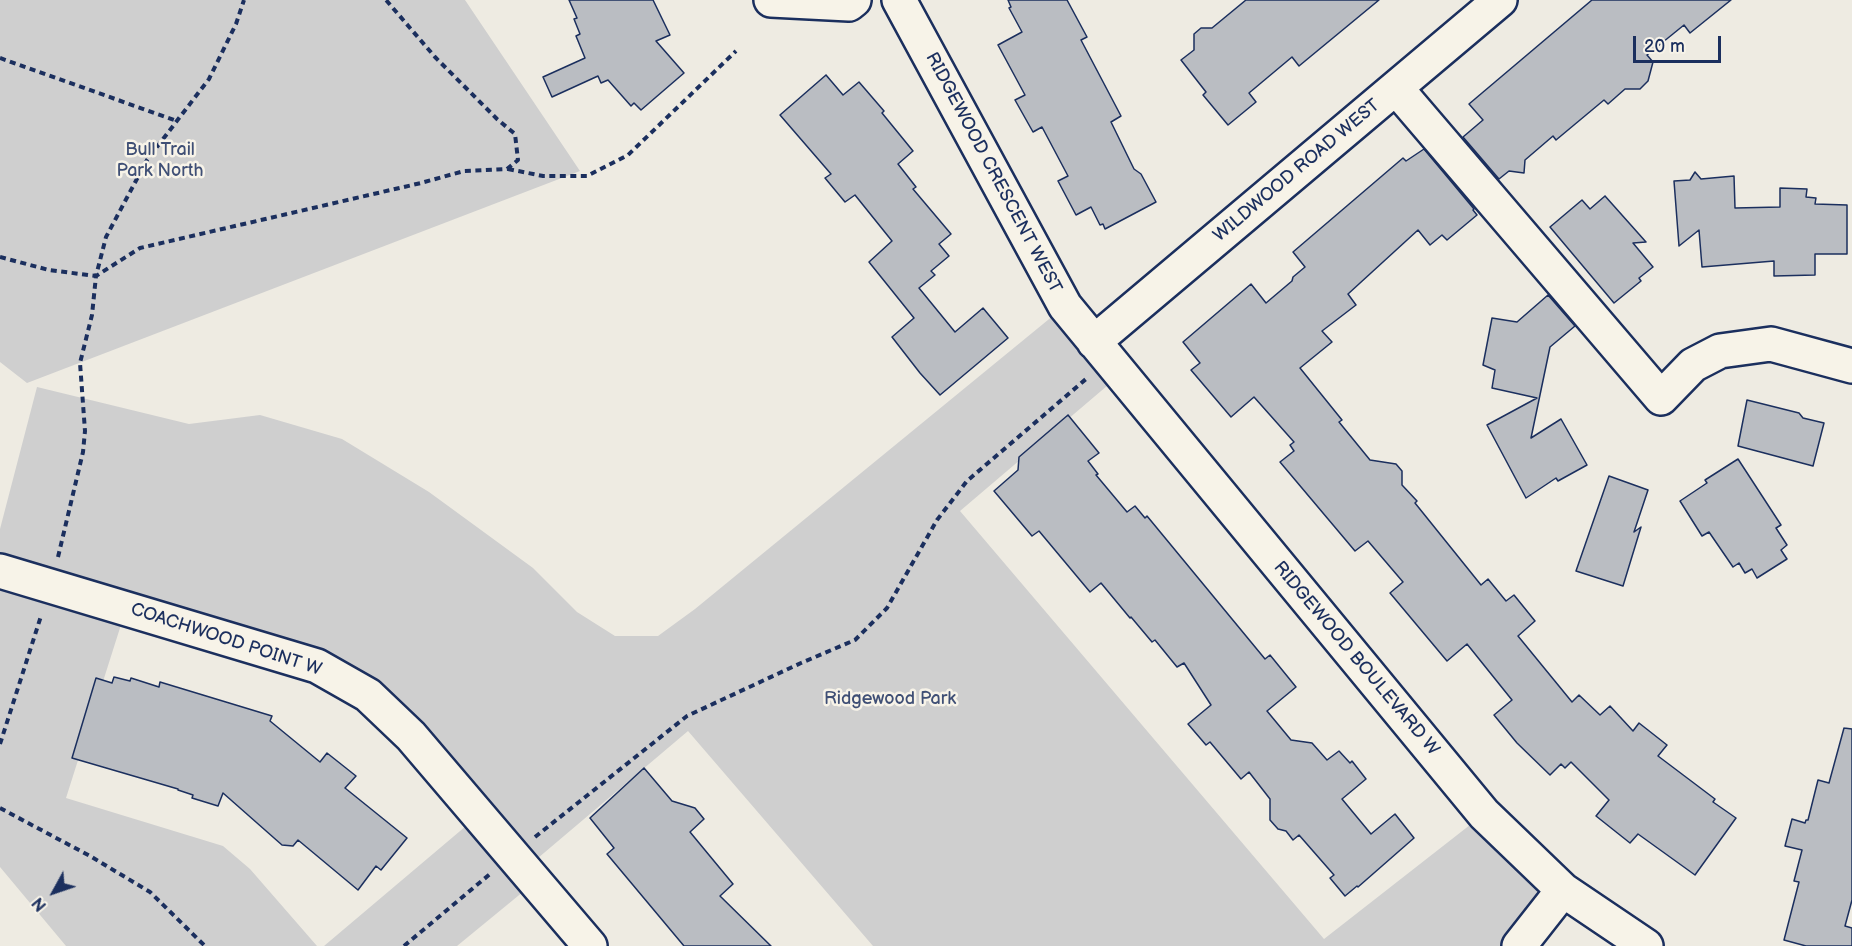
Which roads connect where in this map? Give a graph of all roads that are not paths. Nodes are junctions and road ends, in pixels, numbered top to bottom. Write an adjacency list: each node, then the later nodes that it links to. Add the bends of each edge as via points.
1 (771, 0): 2 (street, via 849,4)
2 (854, 0)
3 (899, 0): 6 (street, RIDGEWOOD CRESCENT WEST, via 1065,306)
4 (1500, 0): 5 (street, WILDWOOD ROAD WEST)
5 (1396, 88): 6 (street, WILDWOOD ROAD WEST); 7 (street, via 1661,398 1693,365 1720,351 1771,344)
6 (1102, 350): 9 (street, RIDGEWOOD BOULEVARD W, via 1485,814)
7 (1852, 366)
8 (0, 571): 10 (street, COACHWOOD POINT W, via 317,666 368,695 411,736)
9 (1563, 890): 11 (street); 12 (street, RIDGEWOOD BOULEVARD W)
10 (590, 946)
11 (1519, 946)
12 (1647, 946)

